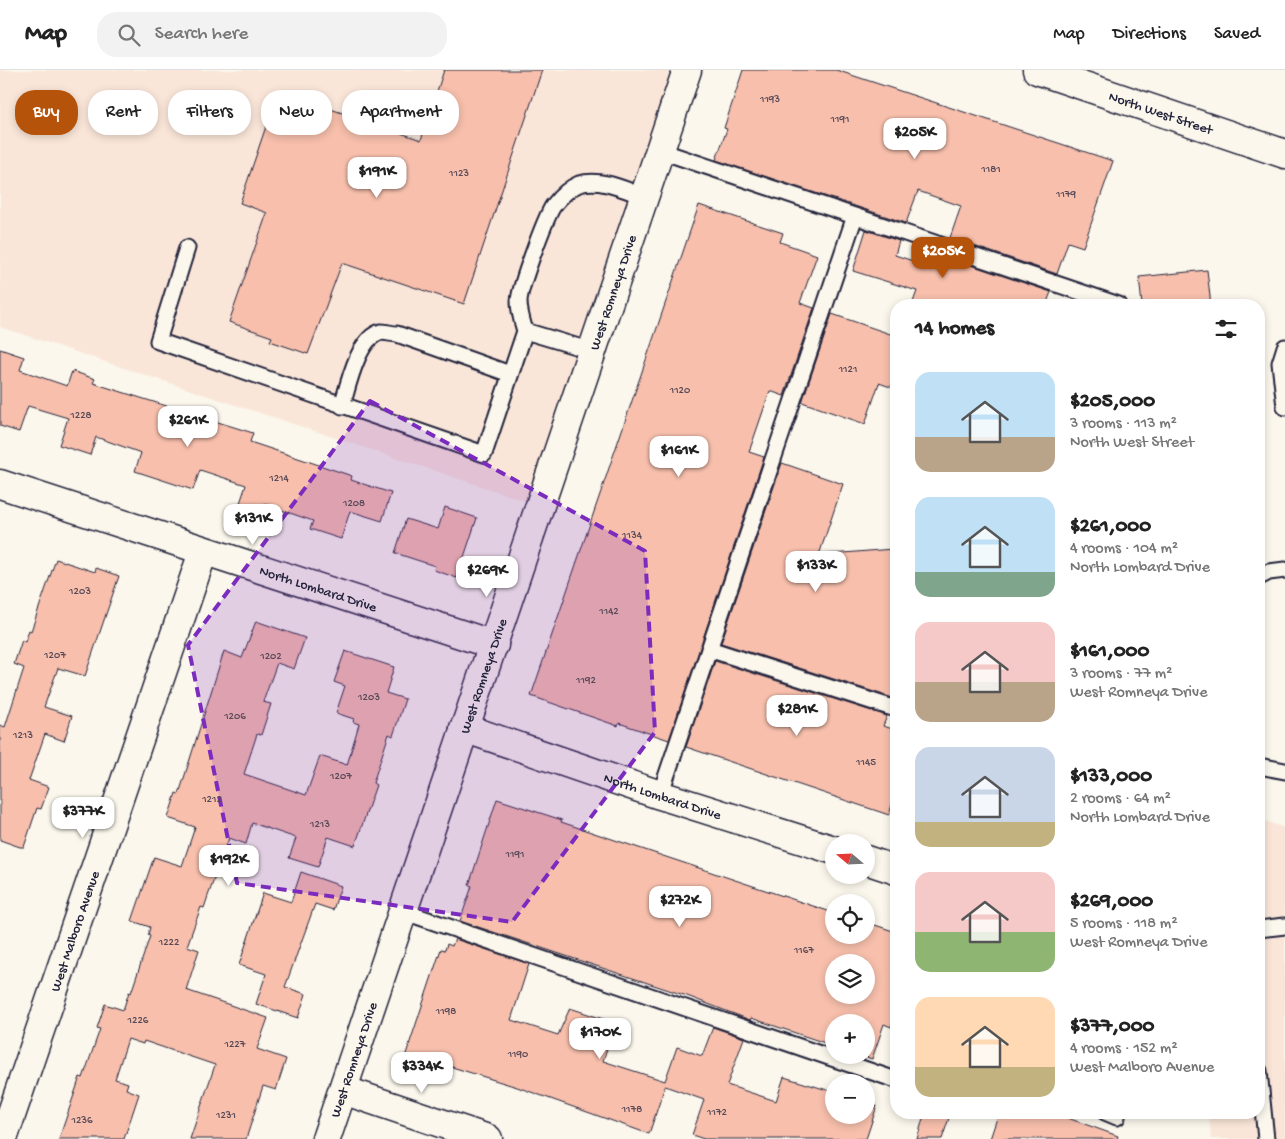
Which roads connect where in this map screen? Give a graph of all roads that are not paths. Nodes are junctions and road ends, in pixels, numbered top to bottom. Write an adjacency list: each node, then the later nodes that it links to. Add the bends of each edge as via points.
1 (687, 70): 3 (street, West Romneya Drive)
2 (1038, 70): 4 (street, North West Street)
3 (658, 150): 5 (street, West Romneya Drive); 6 (lane)
4 (1285, 154)
5 (643, 196): 9 (lane, via 606,183 593,182 578,185 564,194 552,208 523,283 519,300); 11 (street, West Romneya Drive)
6 (855, 216): 8 (lane); 20 (lane)
7 (187, 248): 13 (lane, via 158,341)
8 (1101, 299)
9 (525, 331): 11 (lane); 12 (lane)
10 (1285, 347): 14 (lane, via 1280,363)
11 (592, 350): 19 (street, West Romneya Drive)
12 (510, 374): 13 (lane, via 397,334 381,332 362,348); 13 (lane, via 484,454)
13 (342, 406)
14 (1285, 407)
15 (0, 484): 16 (street, North Lombard Drive)
16 (203, 552): 19 (street, North Lombard Drive); 35 (street, West Malboro Avenue)
17 (1285, 570): 18 (lane)
18 (1265, 574)
19 (494, 645): 22 (street, West Romneya Drive)
20 (709, 649): 21 (lane); 25 (lane)
21 (890, 707)
22 (464, 728): 25 (street, North Lombard Drive); 29 (street, West Romneya Drive)
23 (1265, 767): 24 (lane)
24 (1285, 771)
25 (660, 794): 26 (street, North Lombard Drive)
26 (825, 847)
27 (875, 863): 28 (street)
28 (890, 868)
29 (402, 912): 32 (lane); 33 (street, West Romneya Drive)
30 (1285, 926): 31 (lane)
31 (1265, 928)
32 (890, 1078)
33 (343, 1090): 36 (street, West Romneya Drive); 37 (street)
34 (1264, 1119): 38 (lane)
35 (3, 1139)
36 (326, 1139)
37 (488, 1139)
38 (1266, 1139)

